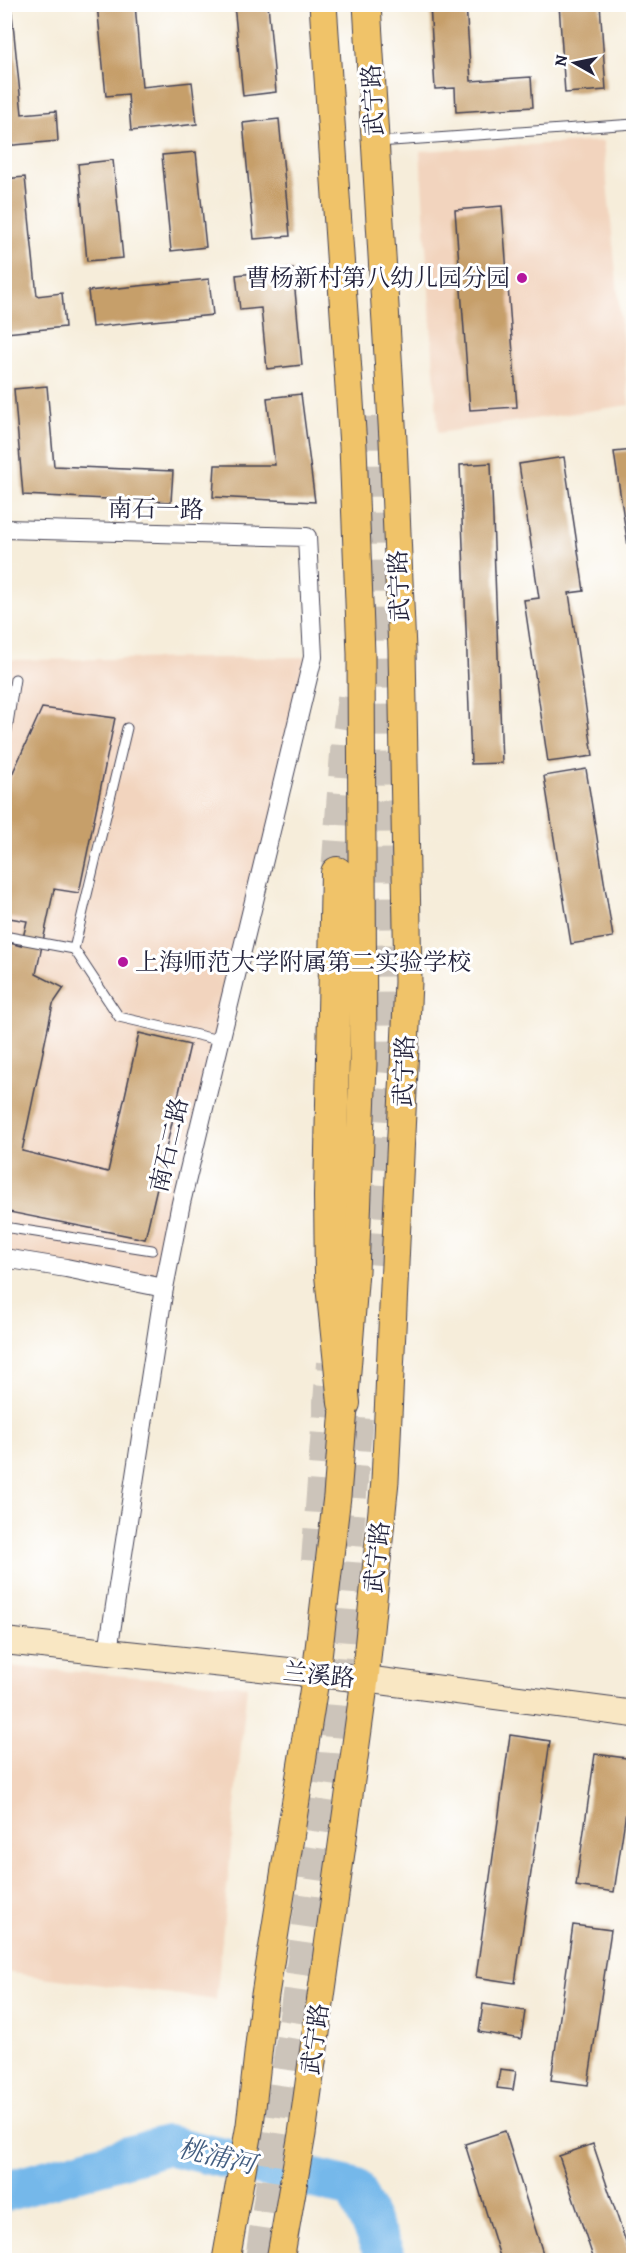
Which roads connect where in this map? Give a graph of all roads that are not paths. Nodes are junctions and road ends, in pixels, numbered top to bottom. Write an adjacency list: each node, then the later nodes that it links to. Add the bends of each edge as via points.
1 (323, 4): 18 (main road, 武宁路, via 353,446 361,654 363,1064)
2 (367, 4): 4 (main road, 武宁路)
3 (633, 124): 4 (lane)
4 (376, 142): 22 (main road, 武宁路, via 402,650 408,982 385,1481)
5 (4, 529): 6 (street, 南石一路)
6 (307, 537): 13 (street, 南石二路, via 312,657)
7 (15, 679): 9 (lane)
8 (127, 728): 12 (lane)
9 (4, 749)
10 (338, 873): 18 (highway, via 330,1196 331,1275)
11 (4, 936): 12 (lane)
12 (74, 949): 13 (lane, via 119,1017)
13 (219, 1040): 17 (street, 南石二路)
14 (4, 1227): 15 (lane)
15 (152, 1250)
16 (4, 1258): 17 (street)
17 (164, 1288): 20 (street, 南石二路)
18 (344, 1403): 21 (main road, 武宁路)
19 (4, 1641): 20 (street, 兰溪路)
20 (108, 1651): 21 (street, 兰溪路)
21 (316, 1674): 22 (street, 兰溪路); 24 (main road, 武宁路, via 264,2001 250,2125)
22 (365, 1679): 23 (street, 兰溪路); 25 (main road, 武宁路, via 302,2134)
23 (633, 1714)
24 (226, 2260)
25 (280, 2260)

